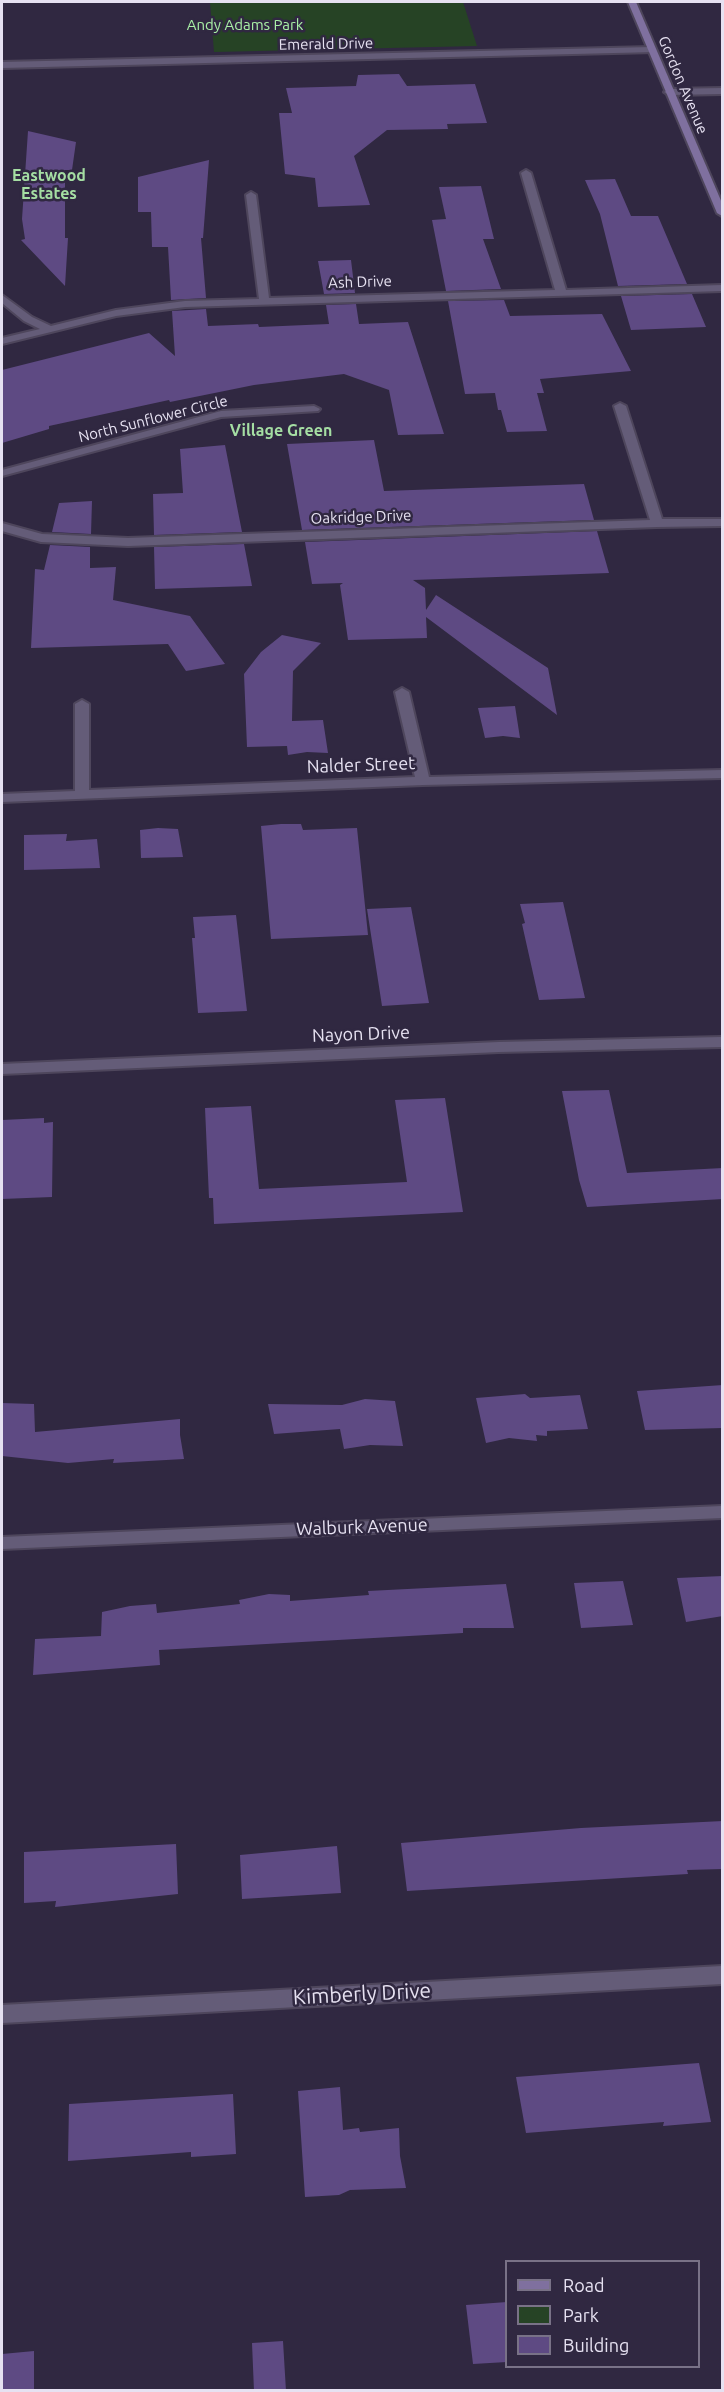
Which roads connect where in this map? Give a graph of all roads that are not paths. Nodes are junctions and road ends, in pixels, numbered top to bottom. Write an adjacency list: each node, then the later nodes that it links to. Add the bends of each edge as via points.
1 (632, 2): 2 (main road, Gordon Avenue)
2 (652, 50): 3 (street, Emerald Drive); 5 (main road, Gordon Avenue)
3 (2, 65)
4 (723, 91): 5 (street)
5 (669, 92): 8 (main road, Gordon Avenue)
6 (526, 173): 10 (street)
7 (251, 195): 12 (street)
8 (723, 213)
9 (723, 288): 10 (street, Ash Drive)
10 (561, 291): 12 (street, Ash Drive)
11 (2, 298): 13 (street, via 28,319)
12 (264, 300): 13 (street, Ash Drive, via 174,305 116,313)
13 (49, 329): 14 (street, Ash Drive)
14 (2, 341)
15 (620, 406): 18 (street)
16 (314, 408): 17 (street, North Sunflower Circle, via 221,414)
17 (2, 473)
18 (657, 523): 19 (street, Oakridge Drive); 20 (street, Oakridge Drive, via 128,542 41,538)
19 (723, 523)
20 (2, 527)
21 (402, 692): 24 (street)
22 (82, 704): 25 (street)
23 (723, 774): 24 (street, Nalder Street)
24 (423, 781): 25 (street, Nalder Street)
25 (82, 795): 26 (street, Nalder Street)
26 (2, 798)
27 (723, 1042): 28 (street, Nayon Drive, via 498,1047)
28 (2, 1069)
29 (723, 1512): 30 (street, Walburk Avenue)
30 (2, 1543)
31 (723, 1975): 32 (street, Kimberly Drive)
32 (2, 2014)

